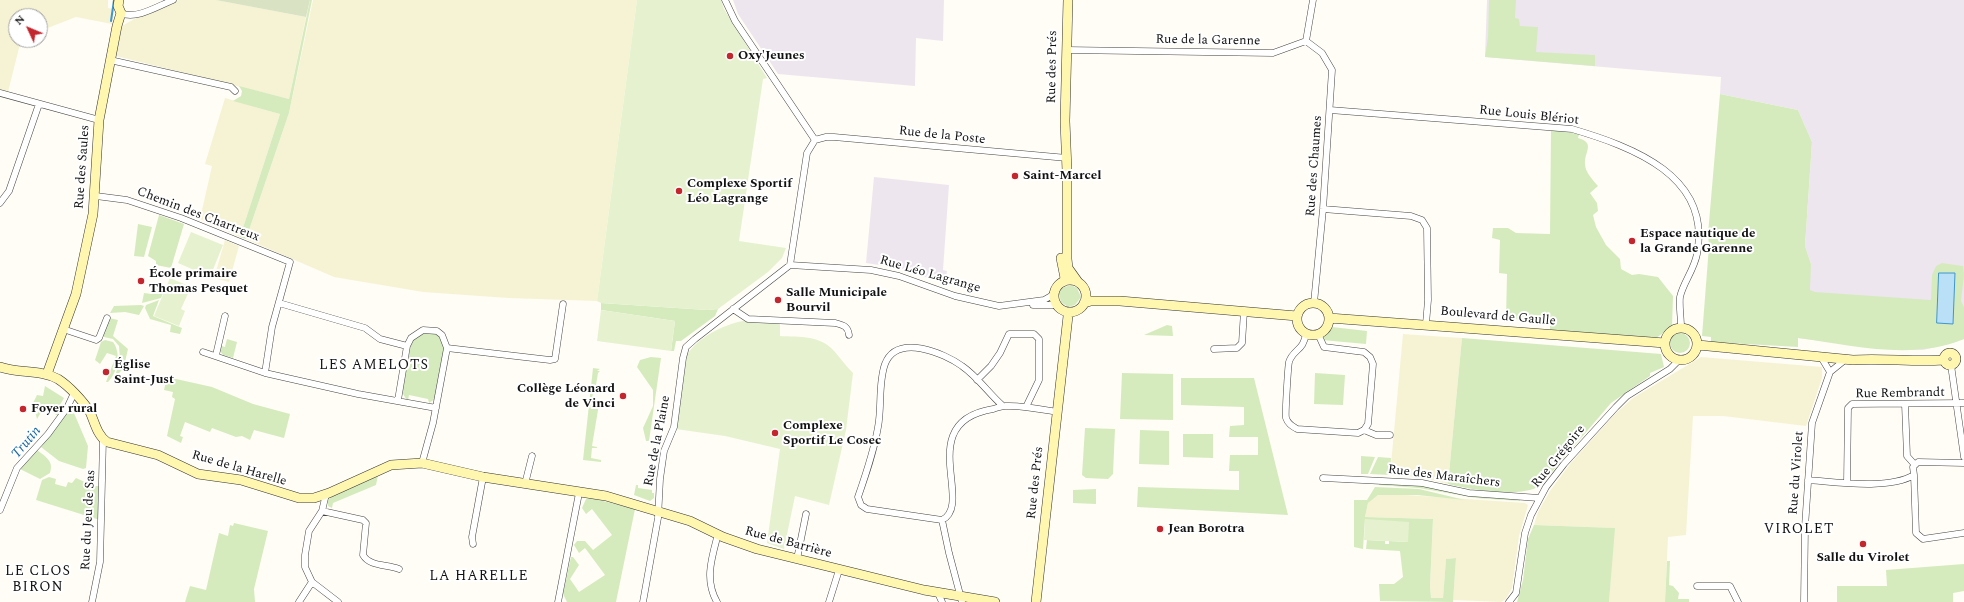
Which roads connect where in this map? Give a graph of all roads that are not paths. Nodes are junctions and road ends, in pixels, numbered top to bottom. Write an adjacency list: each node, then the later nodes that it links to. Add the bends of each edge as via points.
1 (119, 0): 6 (street, Rue des Saules)
2 (173, 0): 6 (street, via 143,12 127,16)
3 (725, 0): 15 (street, via 735,21)
4 (1068, 0): 8 (street, Rue des Prés)
5 (1313, 0): 7 (street)
6 (121, 13): 9 (street, Rue des Saules)
7 (1306, 41): 8 (street, Rue de la Garenne, via 1273,53); 13 (street, Rue des Chaumes, via 1322,53 1332,70)
8 (1066, 50): 16 (street, Rue des Prés)
9 (110, 60): 10 (street, via 225,86); 14 (street, Rue des Saules)
10 (235, 91)
11 (0, 93): 12 (street)
12 (39, 104): 14 (street); 18 (street, via 9,191)
13 (1330, 110): 19 (street, Rue des Chaumes); 40 (street, Rue Louis Blériot, via 1572,129 1635,152 1666,171 1677,180 1693,202 1700,228 1693,270 1680,296)
14 (99, 120): 17 (street, Rue des Saules)
15 (815, 140): 16 (street, Rue de la Poste, via 834,137); 20 (street, via 806,153)
16 (1065, 158): 21 (street, Rue des Prés); 22 (street, Rue des Prés, via 1067,259 1068,268)
17 (96, 196): 26 (street, Chemin des Chartreux, via 127,200 181,218 290,262); 41 (street, Rue des Saules, via 76,294)
18 (0, 203)
19 (1323, 209): 28 (street, Rue des Chaumes); 39 (street, via 1411,216 1422,220 1427,228)
20 (790, 266): 30 (street, Rue Léo Lagrange, via 871,270 899,276 955,296 999,306); 32 (street)
21 (1063, 282): 22 (street); 24 (street)
22 (1078, 282): 23 (street)
23 (1085, 291): 25 (street, via 1090,296); 27 (street)
24 (1055, 292): 30 (street, Rue Léo Lagrange, via 1044,300); 31 (street, via 1054,298)
25 (1120, 302): 27 (street); 33 (street)
26 (279, 303): 47 (street, via 365,328 380,339); 61 (street, via 272,327)
27 (1084, 303): 34 (street, via 1078,310)
28 (1314, 303): 36 (street, via 1305,305); 38 (street, via 1323,306)
29 (563, 304): 48 (street, via 555,359)
30 (1007, 305): 31 (street, Rue Léo Lagrange)
31 (1058, 307): 34 (street); 59 (street, Rue des Prés)
32 (733, 310): 44 (street, via 748,319 845,325); 93 (street, Rue de la Plaine, via 686,347 674,427 664,452)
33 (1244, 311): 36 (street); 49 (street, via 1242,343 1237,348)
34 (1070, 312): 59 (street, Rue des Prés)
35 (225, 316): 52 (street)
36 (1297, 316): 42 (street, via 1299,326)
37 (107, 318): 41 (street, via 96,340)
38 (1329, 318): 39 (street, Boulevard de Gaulle); 43 (street, via 1325,329)
39 (1426, 324): 45 (street, Boulevard de Gaulle)
40 (1681, 327): 45 (street, via 1669,333); 46 (street, via 1694,334)
41 (63, 329): 62 (street, Rue des Saules)
42 (1306, 333): 43 (street); 73 (street, via 1305,342 1291,358 1288,367 1286,417 1290,425 1297,429 1358,433)
43 (1318, 334): 73 (street, via 1324,348 1364,352 1370,357 1373,364 1370,405 1368,424)
44 (849, 335)
45 (1665, 343): 57 (street, via 1671,356)
46 (1698, 345): 51 (street); 57 (street, via 1692,356)
47 (407, 346): 48 (street, via 416,333 430,329 442,335); 65 (street)
48 (447, 348): 71 (street)
49 (1214, 349)
50 (203, 352): 52 (street)
51 (1785, 352): 53 (street); 54 (street, via 1808,350)
52 (216, 355): 61 (street)
53 (1821, 357): 55 (street); 60 (street)
54 (1875, 358): 55 (street); 56 (street, via 1918,362)
55 (1846, 359): 60 (street)
56 (1954, 359): 68 (street)
57 (1679, 360): 90 (street, Rue Grégoire, via 1670,369 1627,396 1564,464)
58 (0, 367): 62 (street)
59 (1062, 367): 72 (street, Rue des Prés)
60 (1830, 372): 84 (street, Rue du Virolet, via 1812,423)
61 (265, 373): 65 (street, via 358,394)
62 (47, 374): 64 (street)
63 (977, 380): 69 (street); 70 (street, via 1000,353 1009,334 1034,334 1039,339 1039,380); 95 (street, via 962,365 938,353 915,347 900,349 885,363 882,377 882,409 867,473 858,497 861,505 867,509)
64 (74, 393): 75 (street, via 90,412); 92 (street, via 67,408 48,434 16,468)
65 (398, 400): 71 (street)
66 (1964, 403): 68 (street, Rue Rembrandt)
67 (1904, 404): 68 (street, Rue Rembrandt); 80 (street, via 1907,456); 85 (street, Rue Rembrandt, via 1852,404 1848,408)
68 (1956, 404): 77 (street)
69 (1003, 406): 70 (street); 95 (street, via 967,417 956,428 950,448 952,500 946,518)
70 (1026, 407): 72 (street)
71 (436, 408): 78 (street)
72 (1057, 412): 115 (street, Rue des Prés)
73 (1364, 430): 74 (street, via 1376,435)
74 (1390, 435)
75 (103, 439): 89 (street, Rue de la Harelle, via 158,455 198,474 241,480 299,498); 106 (street, Rue du Jeu de Sas, via 100,562)
76 (532, 456): 86 (street)
77 (1964, 457)
78 (422, 463): 82 (street, Rue de la Harelle); 88 (street, Rue de la Harelle, via 391,465)
79 (1964, 463): 80 (street, via 1918,462)
80 (1915, 465): 81 (street)
81 (1914, 475): 85 (street, via 1906,480 1869,484); 96 (street, via 1916,533 1923,539)
82 (483, 477): 86 (street, Rue de la Harelle); 98 (street, via 472,537)
83 (1323, 478): 90 (street, Rue des Maraîchers, via 1422,483 1469,493)
84 (1808, 480): 85 (street); 118 (street, Rue du Virolet, via 1804,527)
85 (1847, 483)
86 (525, 484): 87 (street, Rue de la Harelle)
87 (579, 492): 93 (street, Rue de Barrière, via 606,496); 109 (street)
88 (326, 494): 89 (street, Rue de la Harelle); 91 (street)
89 (310, 498): 91 (street)
90 (1539, 498): 116 (street, Rue Grégoire, via 1525,533 1516,593)
91 (322, 509): 100 (street, via 363,520 366,523 363,555 366,560); 102 (street, via 310,531 305,555 305,567)
92 (0, 510)
93 (658, 512): 97 (street, Rue de Barrière); 110 (street, Rue de la Plaine)
94 (806, 514): 99 (street)
95 (942, 520): 105 (street)
96 (1964, 533)
97 (718, 534): 99 (street, Rue de Barrière, via 742,544); 111 (street, via 710,563 710,584)
98 (473, 544)
99 (796, 559): 101 (street, Rue de Barrière)
100 (399, 568)
101 (838, 570): 104 (street, Rue de Barrière); 112 (street)
102 (312, 582): 107 (street); 108 (street)
103 (1697, 586): 117 (street, via 1730,586)
104 (938, 593): 105 (street, Rue de Barrière); 113 (street)
105 (962, 600): 114 (street, Rue de Barrière)
106 (92, 602)
107 (299, 602)
108 (338, 602)
109 (558, 602)
110 (643, 602)
111 (716, 602)
112 (829, 602)
113 (942, 602)
114 (995, 602)
115 (1036, 602)
116 (1510, 602)
117 (1738, 602)
118 (1804, 602)

